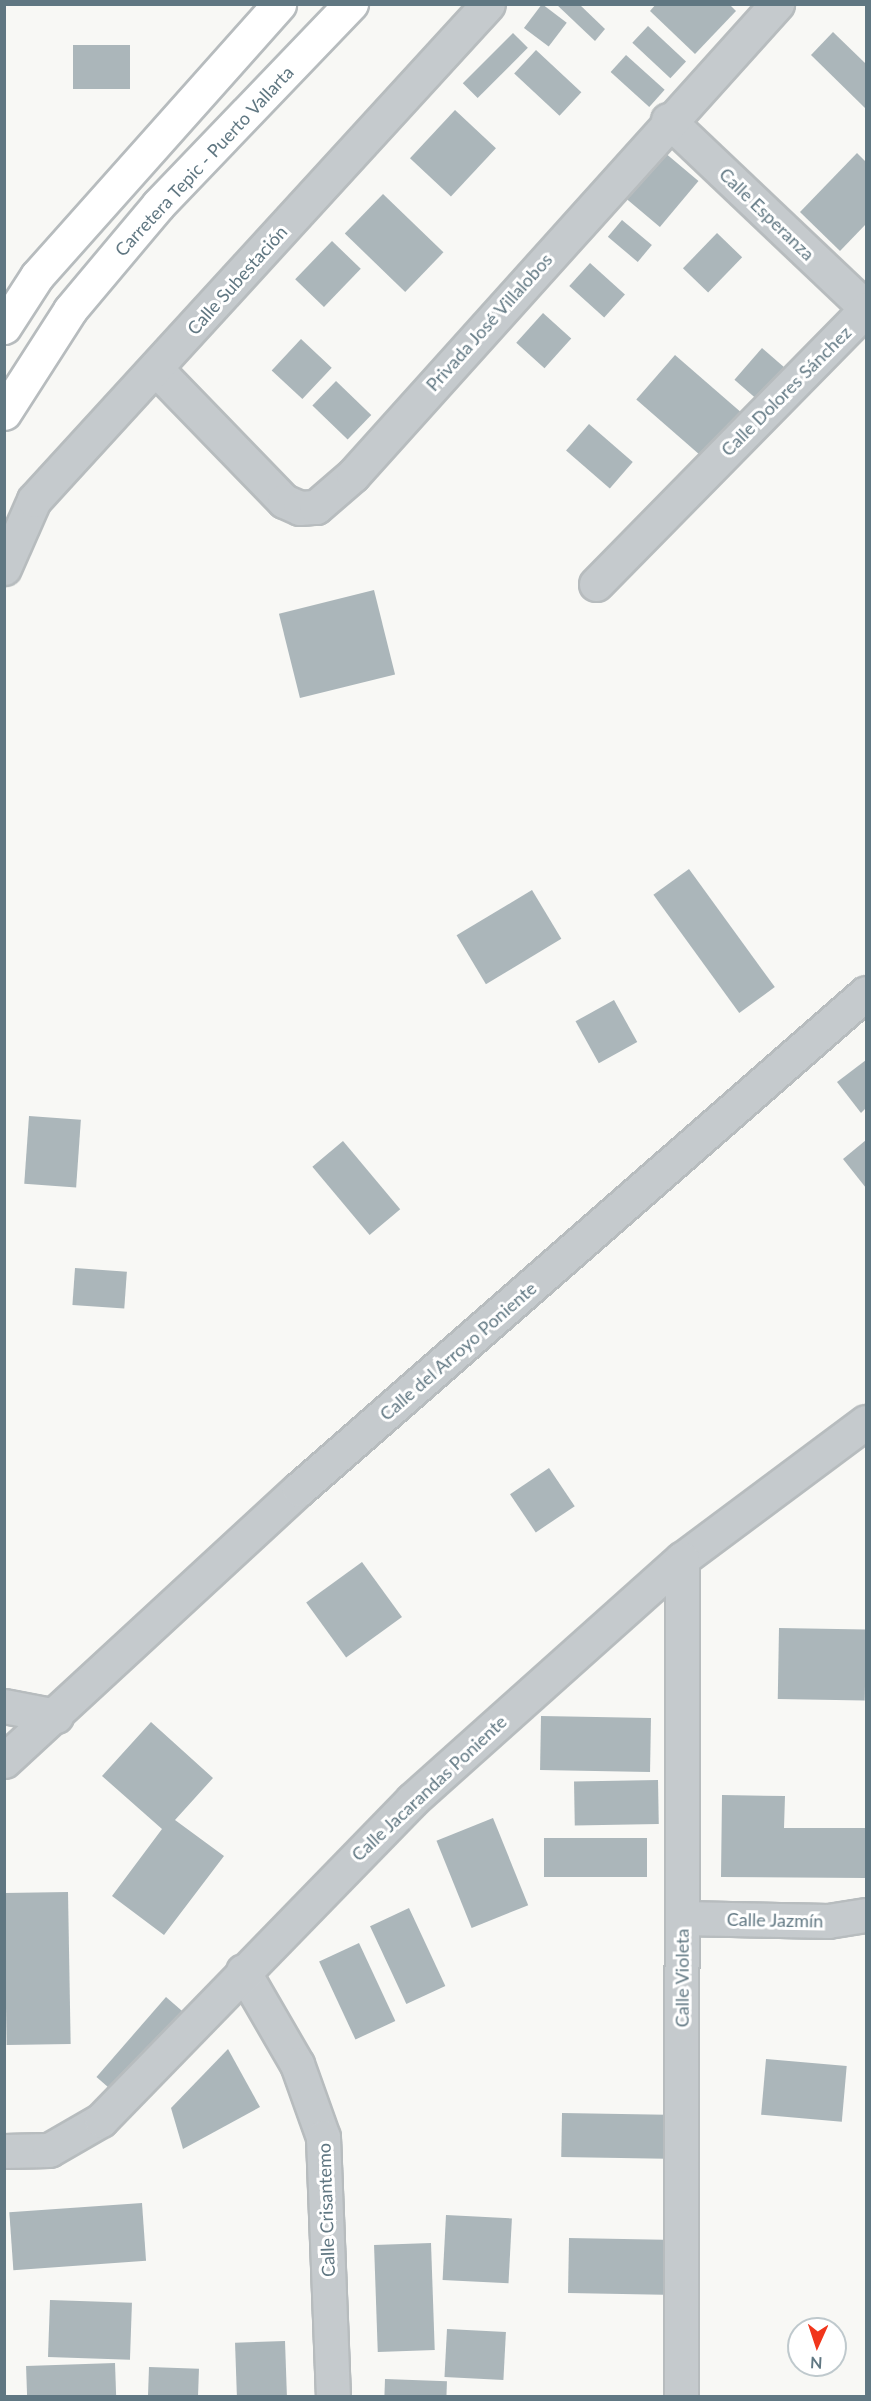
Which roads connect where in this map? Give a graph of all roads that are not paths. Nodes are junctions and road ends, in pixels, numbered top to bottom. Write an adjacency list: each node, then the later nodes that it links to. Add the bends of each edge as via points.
1 (279, 4): 9 (highway, via 37,276)
2 (324, 4): 7 (highway, via 258,76)
3 (351, 4): 7 (highway, Carretera Tepic - Puerto Vallarta)
4 (488, 4): 10 (street, Calle Subestación)
5 (777, 4): 6 (street, Privada José Villalobos)
6 (669, 120): 8 (street, Calle Esperanza); 10 (street, Privada José Villalobos, via 353,475 316,507 300,508 284,501)
7 (158, 205): 11 (highway, Carretera Tepic - Puerto Vallarta, via 70,310)
8 (867, 308): 13 (street, Calle Dolores Sánchez)
9 (4, 327)
10 (156, 369): 12 (street, Calle Subestación, via 34,500)
11 (4, 413)
12 (4, 568)
13 (596, 584)
14 (867, 993): 18 (street, Calle del Arroyo Poniente, via 299,1489)
15 (867, 1422): 16 (street, Calle Jacarandas Poniente)
16 (682, 1558): 21 (street, Calle Violeta); 22 (street, Calle Jacarandas Poniente, via 412,1800)
17 (4, 1706): 18 (street)
18 (56, 1716): 19 (street, Calle del Arroyo Poniente)
19 (4, 1761)
20 (867, 1915): 21 (street, Calle Jazmín, via 828,1921)
21 (682, 1918): 25 (street, Calle Violeta)
22 (243, 1971): 23 (street, Calle Jacarandas Poniente, via 101,2120 49,2150); 24 (street, Calle Crisantemo, via 297,2064 324,2137)
23 (4, 2151)
24 (333, 2397)
25 (681, 2397)

